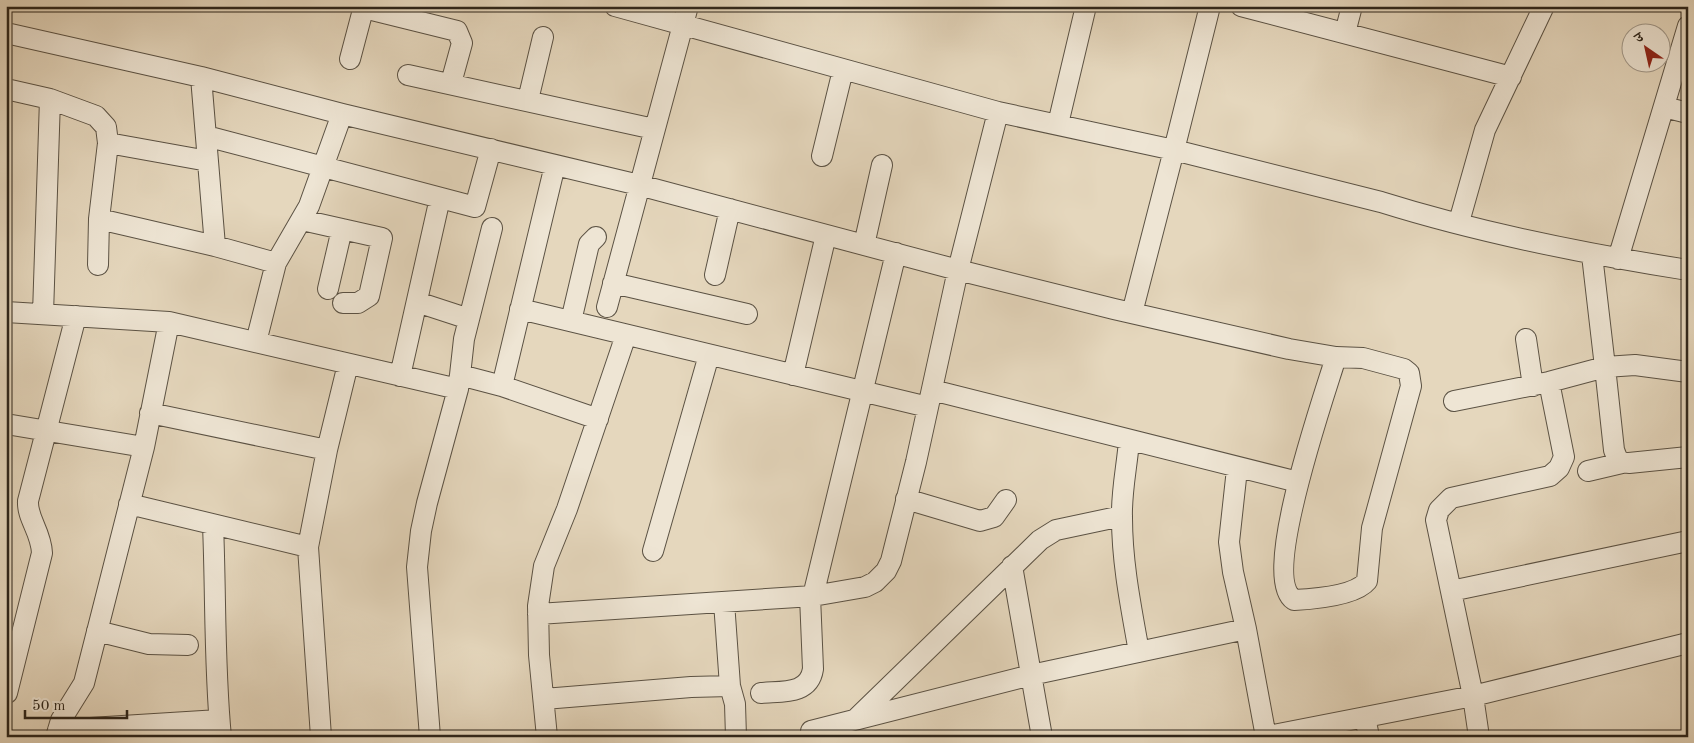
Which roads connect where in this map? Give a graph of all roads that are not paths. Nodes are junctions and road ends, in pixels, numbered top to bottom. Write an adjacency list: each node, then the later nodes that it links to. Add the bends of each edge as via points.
1 (615, 6): 8 (street)
2 (1086, 6): 26 (street)
3 (1210, 6): 31 (street)
4 (1241, 6): 11 (street)
5 (1352, 6): 11 (street)
6 (1544, 6): 17 (street)
7 (364, 7): 13 (street); 18 (street, via 457,31 462,43)
8 (685, 16): 14 (street); 27 (street)
9 (1688, 26): 22 (street)
10 (6, 33): 16 (street)
11 (1345, 34): 17 (street)
12 (544, 37): 21 (street)
13 (350, 59)
14 (843, 70): 23 (street); 32 (street)
15 (408, 75): 18 (street)
16 (200, 77): 25 (street); 28 (street)
17 (1512, 77): 42 (street, via 1485,130)
18 (451, 83): 21 (street)
19 (6, 89): 20 (street)
20 (50, 100): 29 (street, via 96,116 106,127); 65 (street)
21 (528, 100): 27 (street)
22 (1664, 107): 24 (street); 52 (street)
23 (998, 112): 26 (street); 55 (street)
24 (1688, 113)
25 (342, 114): 30 (street); 36 (street)
26 (1058, 124): 31 (street)
27 (654, 129): 37 (street)
28 (206, 136): 33 (street); 36 (street)
29 (108, 143): 33 (street); 40 (street)
30 (491, 149): 34 (street); 38 (street, via 475,207)
31 (1174, 150): 42 (street); 67 (street)
32 (822, 156)
33 (208, 161): 48 (street)
34 (555, 165): 37 (street); 63 (street)
35 (882, 165): 47 (street)
36 (322, 167): 38 (street); 41 (street)
37 (639, 185): 39 (street); 57 (street)
38 (440, 198): 60 (street)
39 (730, 209): 45 (street); 58 (street)
40 (99, 219): 48 (street); 54 (street)
41 (302, 220): 44 (street); 53 (street)
42 (1459, 222): 50 (street)
43 (492, 228): 69 (street)
44 (342, 229): 59 (street); 61 (street, via 382,238 369,296 358,303)
45 (826, 235): 47 (street); 80 (street)
46 (596, 237): 51 (street)
47 (864, 245): 49 (street)
48 (215, 246): 53 (street)
49 (896, 253): 55 (street); 85 (street)
50 (1592, 255): 52 (street); 78 (street)
51 (586, 257): 57 (street); 70 (street)
52 (1618, 259): 56 (street)
53 (276, 263): 74 (street)
54 (98, 265)
55 (958, 270): 67 (street); 86 (street)
56 (1688, 270)
57 (616, 275): 62 (street); 66 (street)
58 (715, 275)
59 (328, 289)
60 (417, 302): 69 (street); 81 (street)
61 (344, 303)
62 (607, 307)
63 (520, 309): 70 (street); 84 (street)
64 (6, 312): 65 (street)
65 (43, 314): 68 (street)
66 (747, 314)
67 (1132, 314): 76 (street)
68 (76, 316): 71 (street); 91 (street)
69 (469, 319): 82 (street)
70 (571, 321): 72 (street)
71 (169, 322): 74 (street); 88 (street)
72 (626, 334): 75 (street); 89 (street)
73 (1526, 339): 83 (street)
74 (256, 342): 77 (street)
75 (709, 354): 80 (street); 107 (street)
76 (1336, 358): 99 (street); 99 (street, via 1363,358 1404,369 1410,377 1407,402 1372,528 1368,573 1362,587 1294,600 1287,592 1284,557)
77 (348, 364): 81 (street); 94 (street)
78 (1605, 368): 79 (street, via 1635,365); 83 (street); 96 (street, via 1614,450)
79 (1688, 372)
80 (793, 374): 85 (street)
81 (400, 376): 82 (street)
82 (459, 382): 84 (street); 132 (street, via 427,503 418,567)
83 (1541, 384): 87 (street); 109 (street, via 1564,457 1550,476 1450,498 1438,510 1436,520)
84 (502, 386): 89 (street)
85 (862, 392): 86 (street); 110 (street)
86 (930, 399): 92 (street); 100 (street)
87 (1454, 402)
88 (150, 413): 93 (street); 94 (street)
89 (598, 419): 112 (street, via 544,566)
90 (6, 424): 91 (street)
91 (47, 431): 93 (street); 121 (street, via 27,509 40,534 42,553)
92 (1129, 441): 97 (street); 103 (street)
93 (144, 446): 102 (street)
94 (327, 450): 106 (street)
95 (1688, 457): 96 (street)
96 (1622, 463): 98 (street)
97 (1237, 469): 99 (street); 113 (street, via 1229,542)
98 (1588, 471)
99 (1298, 482)
100 (906, 500): 101 (street, via 980,521 994,517); 110 (street, via 886,571 865,587)
101 (1006, 500)
102 (129, 504): 104 (street); 114 (street)
103 (1122, 516): 108 (street, via 1056,530); 117 (street, via 1128,587)
104 (213, 525): 106 (street); 126 (street)
105 (1688, 542): 109 (street)
106 (308, 547): 131 (street)
107 (653, 551)
108 (1012, 566): 118 (street); 125 (street)
109 (1451, 591): 122 (street)
110 (812, 596): 111 (street); 120 (street, via 812,678 794,691)
111 (724, 602): 112 (street); 119 (street)
112 (538, 614): 123 (street)
113 (1246, 629): 117 (street); 130 (street)
114 (97, 630): 116 (street, via 149,644); 129 (street, via 82,688)
115 (1688, 643): 122 (street)
116 (188, 645)
117 (1139, 652): 118 (street)
118 (1031, 675): 125 (street); 135 (street)
119 (730, 686): 123 (street); 134 (street, via 735,704)
120 (761, 692)
121 (7, 693)
122 (1473, 696): 124 (street); 137 (street)
123 (544, 699): 133 (street)
124 (1365, 717): 130 (street); 136 (street)
125 (856, 720): 128 (street)
126 (220, 728): 127 (street)
127 (156, 730): 129 (street)
128 (811, 731)
129 (57, 734)
130 (1265, 736)
131 (321, 737)
132 (430, 737)
133 (547, 737)
134 (736, 737)
135 (1042, 737)
136 (1369, 737)
137 (1479, 737)

